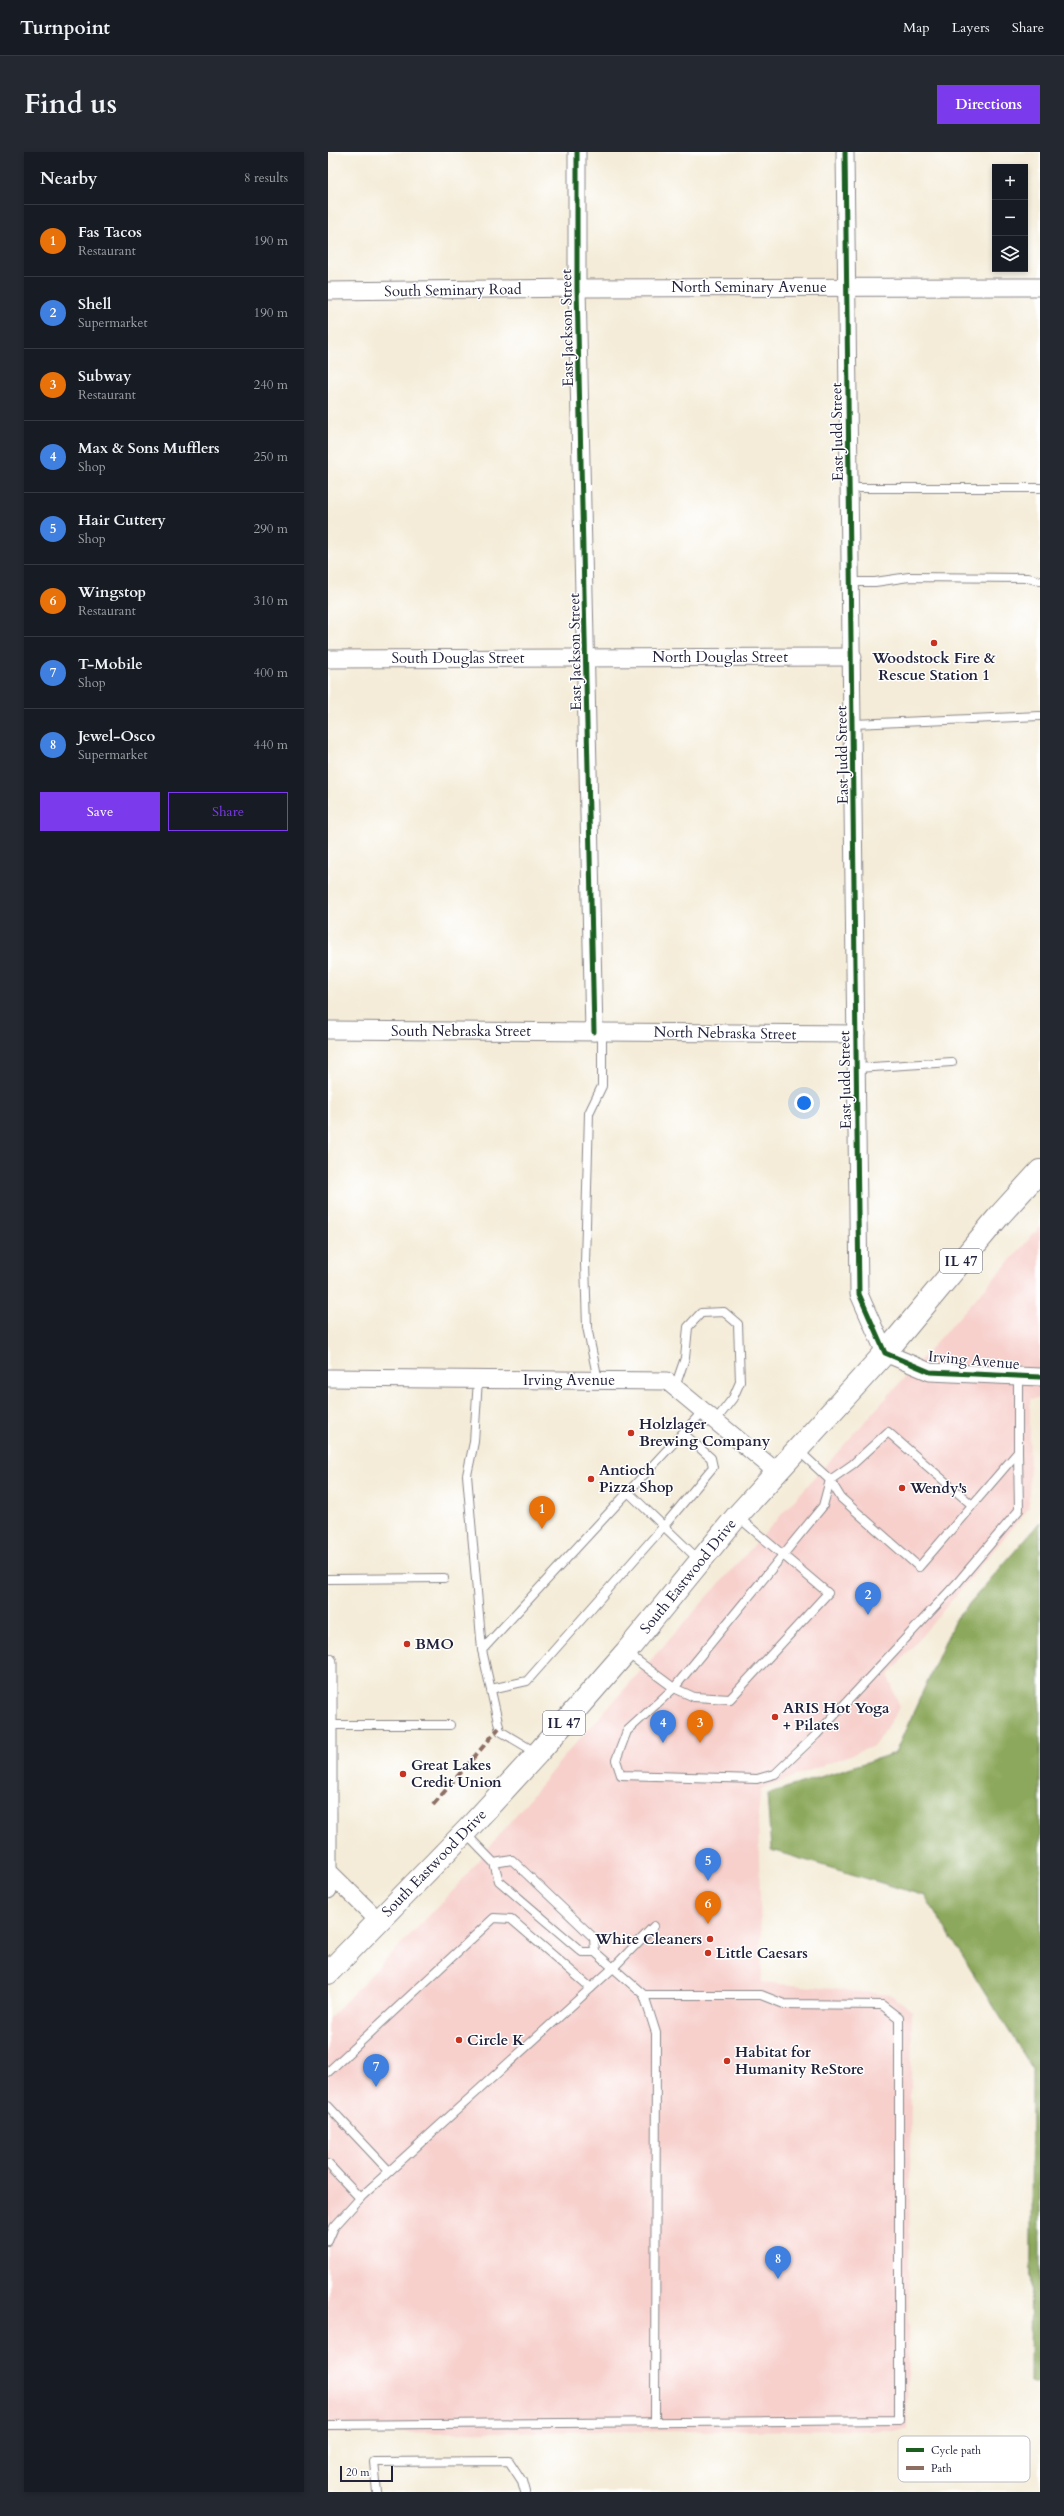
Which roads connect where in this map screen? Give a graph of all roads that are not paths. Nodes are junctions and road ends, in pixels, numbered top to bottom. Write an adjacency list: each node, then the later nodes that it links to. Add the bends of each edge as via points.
1 (577, 152): 5 (street, East Jackson Street)
2 (845, 152): 3 (street, East Judd Street)
3 (846, 287): 4 (street, North Seminary Avenue); 5 (street, North Seminary Avenue); 7 (street, East Judd Street)
4 (1040, 287)
5 (577, 288): 6 (street, South Seminary Road); 12 (street, East Jackson Street)
6 (328, 291)
7 (850, 488): 8 (lane); 10 (street, East Judd Street)
8 (1040, 488)
9 (1040, 581): 10 (lane, via 1028,578 910,577 875,582)
10 (851, 582): 11 (street, East Judd Street)
11 (853, 657): 12 (street, North Douglas Street); 15 (street, East Judd Street)
12 (587, 658): 13 (street, South Douglas Street); 17 (street, East Jackson Street)
13 (328, 659)
14 (1040, 716): 15 (lane)
15 (854, 724): 18 (street, East Judd Street)
16 (328, 1030): 17 (street, South Nebraska Street)
17 (598, 1032): 18 (street, North Nebraska Street); 27 (lane, via 602,1086 589,1113 585,1263 586,1327)
18 (856, 1034): 20 (street, East Judd Street)
19 (952, 1062): 20 (lane)
20 (857, 1068): 22 (street, East Judd Street, via 859,1294)
21 (1040, 1171): 22 (main road, South Eastwood Drive / IL 47, via 999,1216)
22 (885, 1353): 23 (street, Irving Avenue, via 930,1372); 31 (main road, South Eastwood Drive / IL 47)
23 (1018, 1377): 24 (street, Irving Avenue); 32 (lane)
24 (1040, 1377)
25 (328, 1378): 26 (street, Irving Avenue)
26 (478, 1379): 27 (street, Irving Avenue); 43 (lane, via 474,1442 467,1475)
27 (598, 1380): 28 (street, Irving Avenue, via 667,1381)
28 (675, 1387): 29 (street, Irving Avenue); 29 (lane, via 685,1358 688,1327 701,1313 724,1312 738,1324 740,1382 733,1398)
29 (710, 1415): 30 (lane); 33 (street, Irving Avenue)
30 (683, 1433): 35 (lane); 38 (lane, via 711,1458 713,1468)
31 (797, 1449): 33 (main road, South Eastwood Drive / IL 47); 34 (lane)
32 (1018, 1452): 36 (lane); 47 (lane, via 1019,1510 948,1593 816,1735 775,1774 757,1779 621,1775 616,1760 627,1731)
33 (777, 1472): 37 (main road, South Eastwood Drive / IL 47)
34 (830, 1480): 36 (lane, via 853,1464 888,1432); 36 (lane, via 841,1498 919,1567); 39 (lane, via 823,1506)
35 (628, 1492): 38 (lane); 43 (lane)
36 (972, 1506)
37 (737, 1516): 39 (lane); 40 (main road, South Eastwood Drive / IL 47)
38 (664, 1526): 40 (lane); 48 (lane, via 527,1681)
39 (783, 1554): 47 (lane); 47 (lane, via 828,1593 730,1699 694,1697)
40 (701, 1561): 44 (main road, South Eastwood Drive / IL 47)
41 (444, 1578): 42 (lane)
42 (328, 1579)
43 (482, 1650): 48 (lane)
44 (626, 1652): 47 (lane); 51 (main road, South Eastwood Drive / IL 47)
45 (328, 1662): 46 (street)
46 (328, 1672): 49 (street)
47 (674, 1688)
48 (491, 1689): 51 (lane, via 500,1731)
49 (328, 1725): 50 (lane); 54 (street)
50 (450, 1725)
51 (537, 1754): 52 (main road, South Eastwood Drive / IL 47)
52 (464, 1833): 53 (lane); 56 (main road, South Eastwood Drive / IL 47)
53 (494, 1862): 58 (lane, via 500,1881 582,1952); 58 (lane, via 512,1860 594,1938)
54 (328, 1872): 55 (street); 56 (street)
55 (328, 1890)
56 (378, 1920): 60 (main road, South Eastwood Drive / IL 47)
57 (654, 1926): 59 (lane)
58 (595, 1952): 59 (lane)
59 (613, 1968): 61 (lane); 62 (lane)
60 (328, 1973)
61 (591, 1988): 63 (lane, via 511,1918 494,1918); 66 (lane)
62 (644, 1995): 69 (lane, via 656,2033); 69 (lane, via 761,1995 784,2004 882,2005 899,2018 898,2420)
63 (328, 2072)
64 (328, 2106): 66 (lane)
65 (328, 2164): 67 (lane)
66 (389, 2171): 67 (lane)
67 (360, 2198): 68 (lane, via 334,2227)
68 (328, 2241)
69 (655, 2422): 70 (lane)
70 (328, 2425)
71 (377, 2492): 72 (lane, via 374,2462 509,2460 522,2481)
72 (525, 2492)

